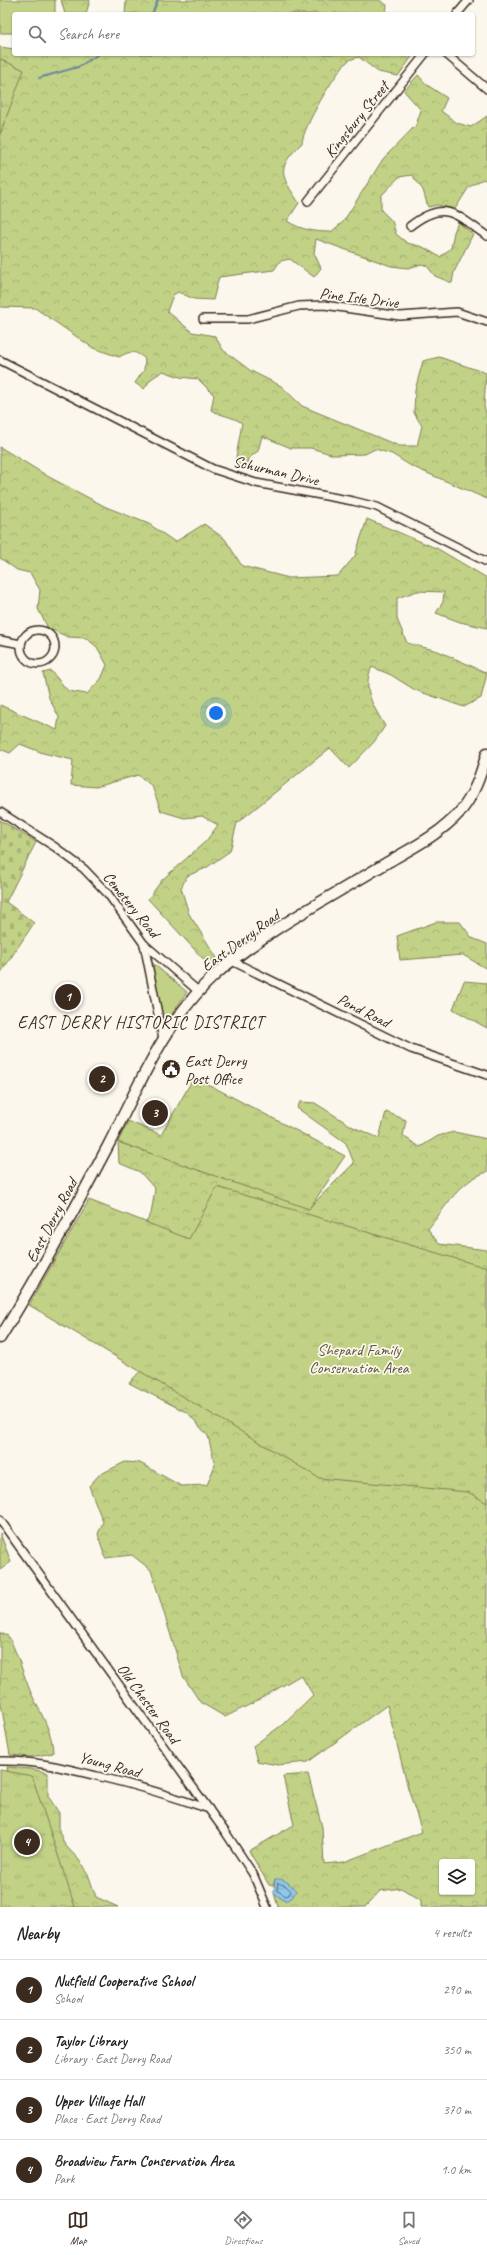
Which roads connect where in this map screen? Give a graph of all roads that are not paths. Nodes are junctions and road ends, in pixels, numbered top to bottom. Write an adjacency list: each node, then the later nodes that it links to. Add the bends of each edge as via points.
1 (469, 0): 2 (street)
2 (460, 12)
3 (423, 56): 6 (street, Kingsbury Street)
4 (448, 56): 5 (street)
5 (487, 90)
6 (308, 201)
7 (410, 226): 8 (street, via 423,217 441,211 457,215)
8 (487, 236)
9 (203, 319): 10 (street, Pine Isle Drive, via 248,319 299,306 324,305 400,316 456,312)
10 (487, 322)
11 (0, 360): 12 (street, Schurman Drive, via 213,469 256,483 377,507)
12 (487, 562)
13 (0, 640): 14 (street)
14 (21, 644): 14 (street, via 23,655 34,663 48,660 54,651 52,638 41,630 28,633)
15 (487, 753): 18 (street, East Derry Road, via 470,796 448,824 272,933)
16 (0, 812): 17 (street, Cemetery Road, via 39,836 84,869 108,894)
17 (144, 944): 19 (street, Cemetery Road); 20 (street)
18 (232, 961): 19 (street, East Derry Road); 21 (street, Pond Road, via 411,1050)
19 (198, 991): 20 (street, East Derry Road)
20 (163, 1040): 22 (street, East Derry Road, via 52,1252)
21 (487, 1075)
22 (0, 1338)
23 (0, 1520): 25 (street, Old Chester Road)
24 (0, 1761): 25 (street, Young Road, via 70,1768)
25 (209, 1809): 26 (street, Old Chester Road, via 247,1864 259,1885)
26 (267, 1907)

